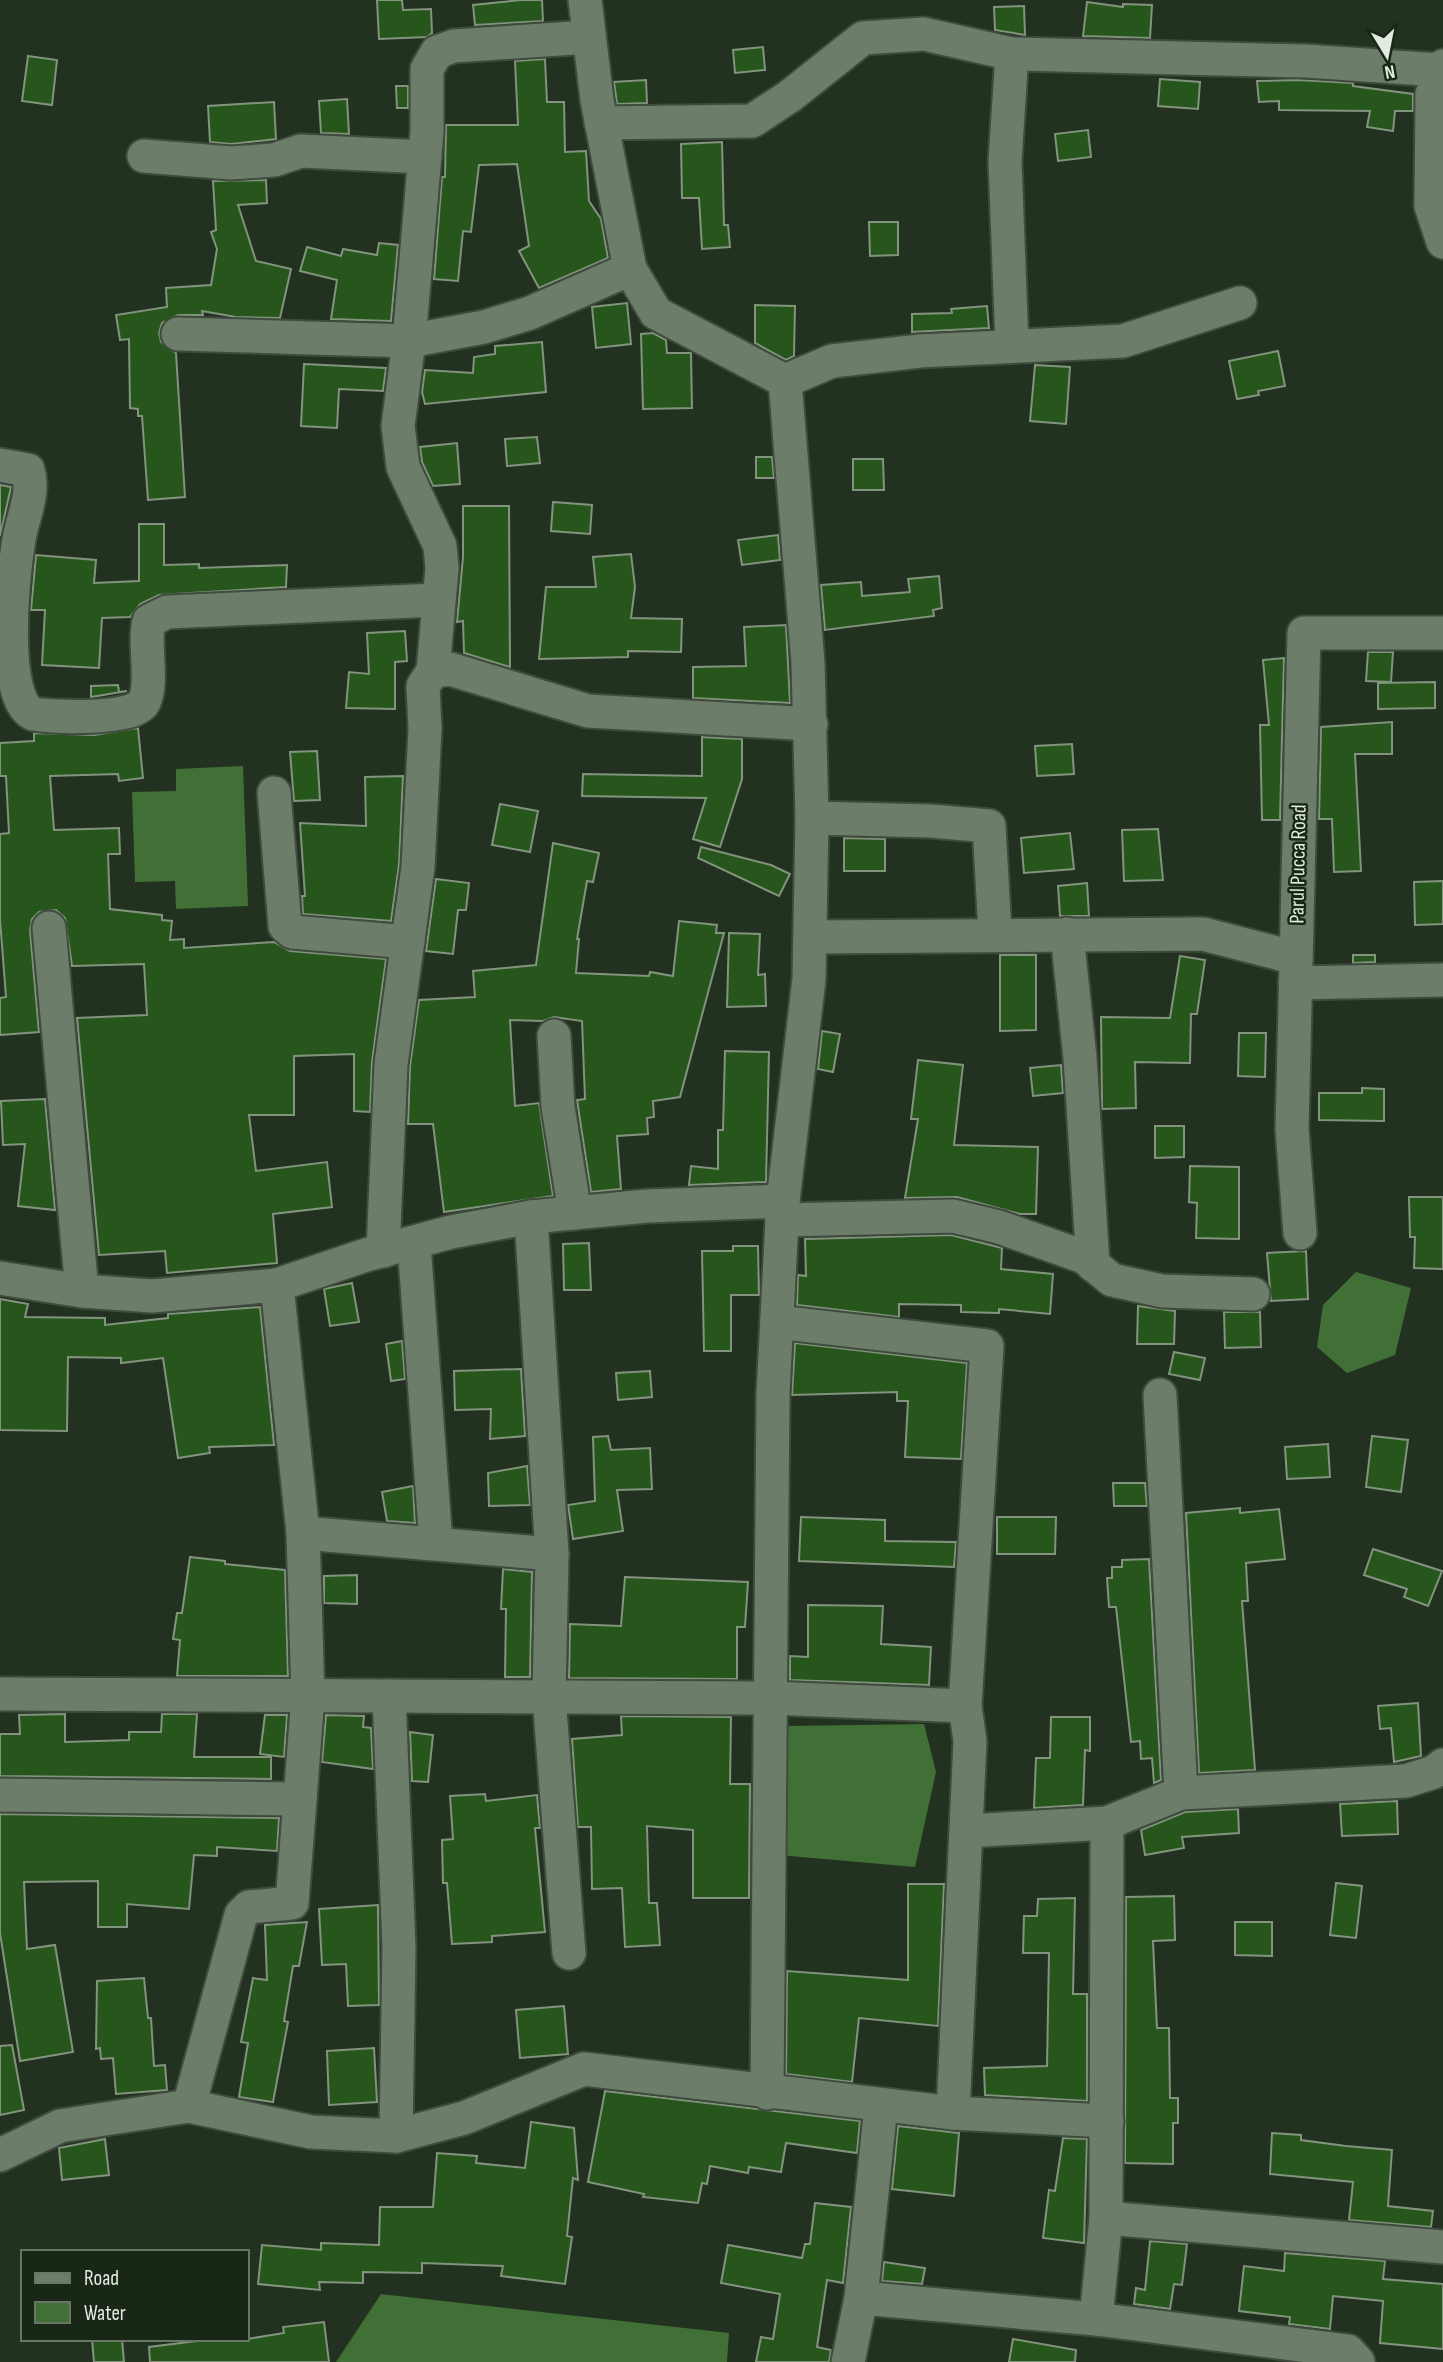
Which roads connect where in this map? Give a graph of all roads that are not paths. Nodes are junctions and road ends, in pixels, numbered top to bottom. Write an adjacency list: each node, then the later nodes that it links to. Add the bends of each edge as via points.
1 (585, 0): 2 (street)
2 (589, 37): 5 (street); 7 (street, via 454,46 437,52 427,69)
3 (1012, 54): 4 (street); 5 (street, via 924,34 863,38 752,121); 13 (street, via 1005,161)
4 (1441, 68): 8 (street, via 1432,94 1431,206)
5 (601, 122): 9 (street)
6 (144, 156): 7 (street, via 231,163 274,160 301,151)
7 (425, 157): 12 (street)
8 (1443, 242)
9 (630, 269): 12 (street, via 530,313); 14 (street, via 656,313)
10 (1240, 303): 13 (street, via 1123,341)
11 (178, 334): 12 (street)
12 (409, 341): 16 (street, via 398,426 403,467 440,546)
13 (1012, 346): 14 (street, via 832,361)
14 (785, 381): 19 (street)
15 (0, 465): 16 (street, via 28,470 31,480 19,540 8,657 19,702 33,714 120,715 140,706 147,683 149,621 167,612)
16 (437, 600): 18 (street)
17 (1443, 632): 27 (street, Parul Pucca Road, via 1304,633)
18 (433, 671): 19 (street, via 450,669 588,710); 26 (street, via 423,686 418,867)
19 (811, 723): 21 (street)
20 (274, 793): 26 (street, via 285,926 292,932)
21 (812, 818): 23 (street, via 989,826); 25 (street)
22 (49, 928): 38 (street)
23 (995, 933): 24 (street); 25 (street)
24 (1067, 934): 27 (street, via 1203,934); 35 (street)
25 (810, 936): 30 (street)
26 (408, 942): 34 (street, via 391,1064)
27 (1296, 970): 28 (street); 33 (street, Parul Pucca Road, via 1292,1129)
28 (1443, 981)
29 (554, 1036): 31 (street, via 558,1107)
30 (783, 1211): 31 (street, via 647,1206); 35 (street, via 953,1216 999,1227 1084,1257); 40 (street)
31 (575, 1213): 32 (street)
32 (531, 1217): 34 (street); 44 (street)
33 (1300, 1233)
34 (398, 1247): 37 (street); 43 (street)
35 (1093, 1265): 39 (street, via 1112,1280 1162,1291)
36 (0, 1278): 38 (street)
37 (277, 1285): 38 (street, via 152,1296); 42 (street)
38 (82, 1291)
39 (1253, 1294)
40 (777, 1322): 49 (street); 50 (street, via 987,1346)
41 (1160, 1395): 52 (street)
42 (303, 1533): 43 (street); 46 (street)
43 (436, 1543): 44 (street)
44 (552, 1554): 48 (street)
45 (0, 1694): 46 (street)
46 (308, 1696): 47 (street); 54 (street)
47 (389, 1696): 48 (street); 63 (street, via 399,1947)
48 (549, 1697): 49 (street); 57 (street)
49 (771, 1698): 50 (street); 58 (street)
50 (965, 1706): 56 (street, via 970,1741)
51 (1443, 1765): 52 (street, via 1406,1782)
52 (1181, 1793): 55 (street)
53 (0, 1795): 54 (street)
54 (300, 1799): 59 (street, via 292,1903 249,1907 241,1915)
55 (1107, 1823): 56 (street); 62 (street)
56 (967, 1831): 61 (street)
57 (569, 1953)
58 (767, 2093): 60 (street); 63 (street, via 584,2069 464,2118)
59 (189, 2106): 63 (street, via 311,2132); 64 (street, via 60,2126)
60 (881, 2106): 61 (street); 67 (street)
61 (953, 2113): 62 (street)
62 (1107, 2121): 65 (street)
63 (396, 2136)
64 (0, 2155)
65 (1106, 2218): 66 (street); 68 (street)
66 (1443, 2247)
67 (861, 2298): 68 (street); 69 (street)
68 (1096, 2319): 70 (street, via 1348,2351)
69 (848, 2362)
70 (1358, 2362)

